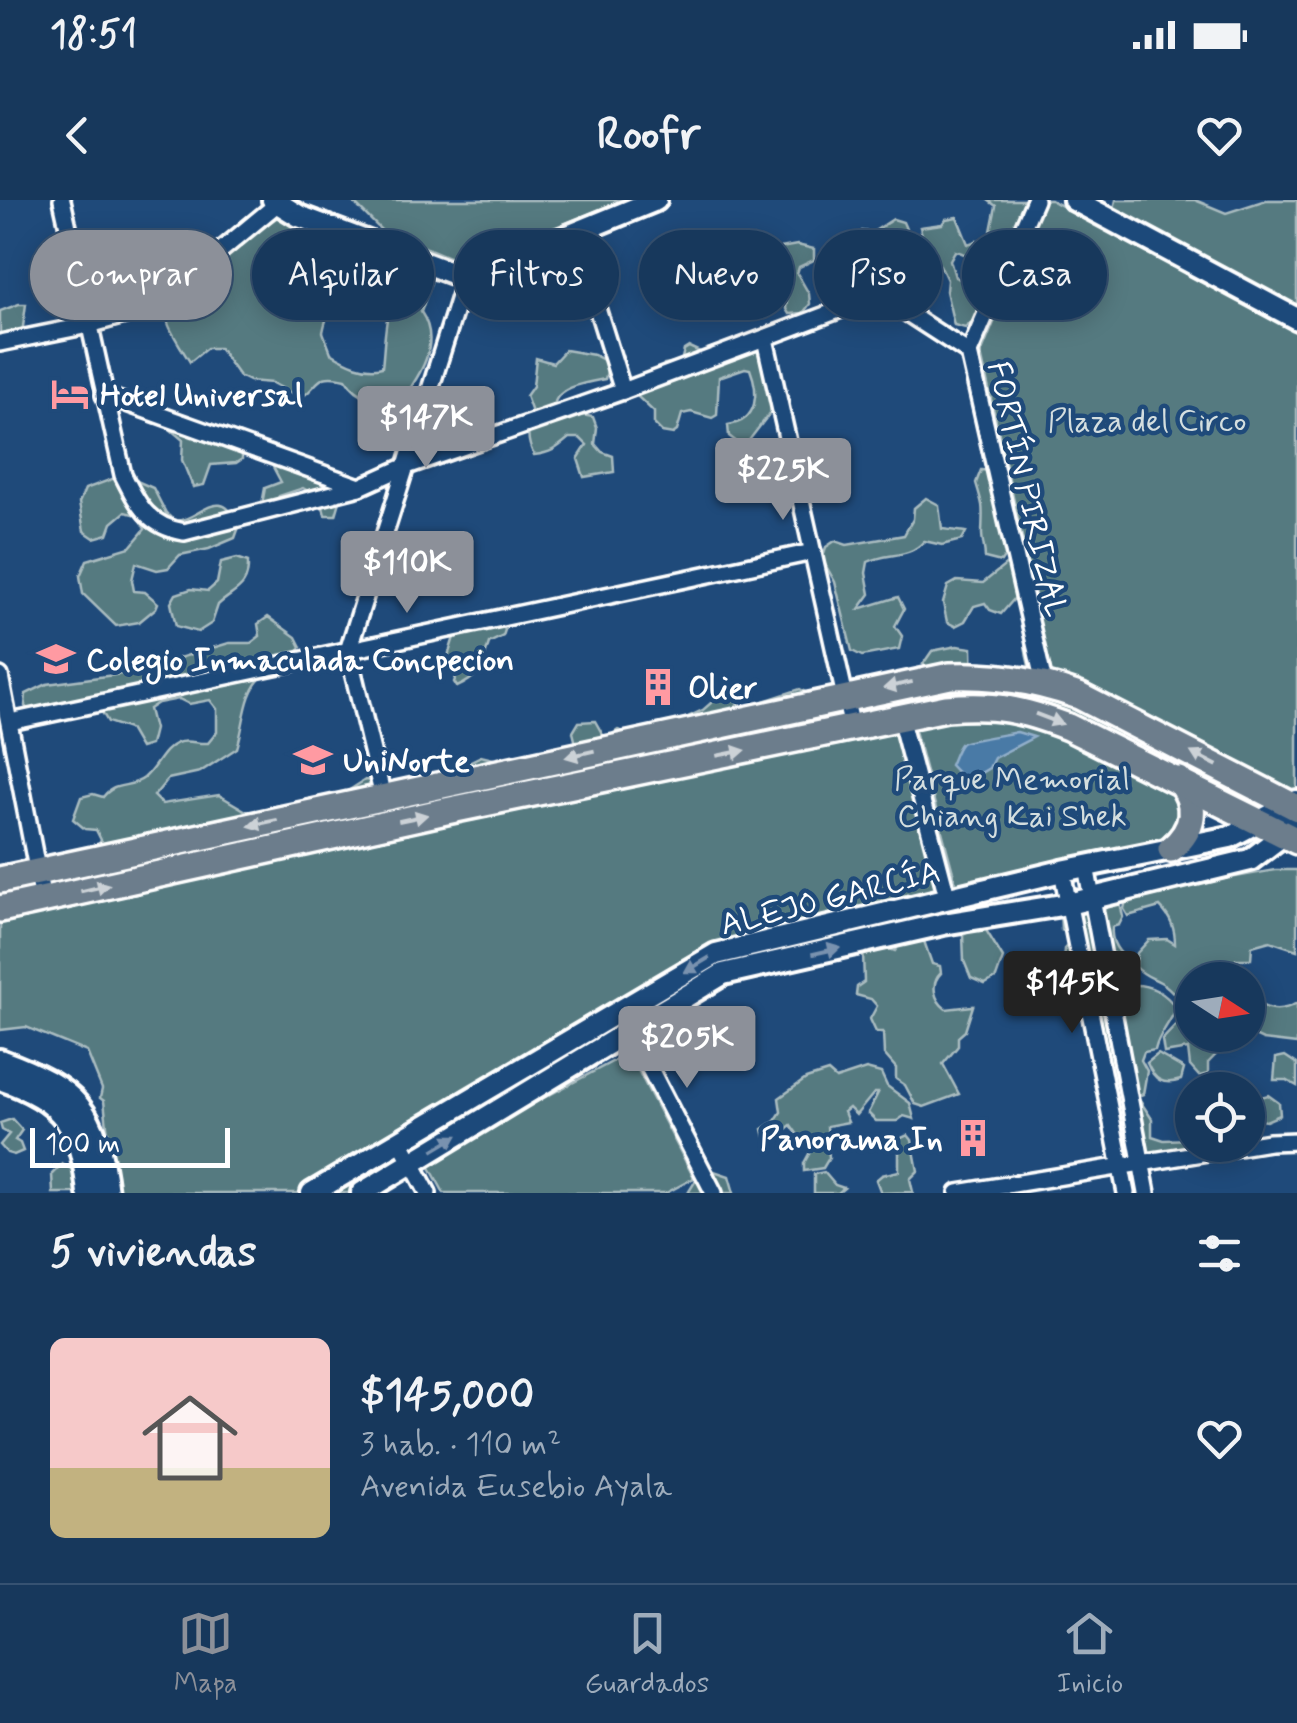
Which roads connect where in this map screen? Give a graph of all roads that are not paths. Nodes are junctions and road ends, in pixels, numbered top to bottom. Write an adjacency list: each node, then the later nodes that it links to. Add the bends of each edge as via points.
1 (62, 200): 11 (street)
2 (656, 200): 6 (street)
3 (1035, 200): 14 (street, FORTÍN PIRIZAL)
4 (1074, 200): 10 (street)
5 (275, 202): 7 (street); 11 (street, via 152,307)
6 (584, 230)
7 (454, 274)
8 (454, 315): 17 (street)
9 (600, 320): 15 (street)
10 (1297, 320)
11 (89, 326): 13 (street); 16 (street)
12 (765, 340): 14 (street, via 874,300 898,307); 15 (street); 19 (street)
13 (0, 343)
14 (969, 353): 22 (street, FORTÍN PIRIZAL)
15 (622, 391): 17 (street)
16 (104, 395): 18 (street); 18 (street, via 122,475 140,509 167,529 184,532)
17 (404, 467): 18 (street); 20 (street)
18 (360, 487)
19 (813, 552): 20 (street); 23 (street)
20 (348, 651): 25 (street); 28 (street)
21 (0, 676): 25 (street)
22 (1044, 683): 23 (main road, one-way to 23, via 950,676); 29 (main road, one-way to 22)
23 (845, 697): 26 (street); 28 (main road, one-way to 28)
24 (900, 717): 26 (main road); 27 (main road, one-way to 27, via 989,705 1030,712); 38 (street)
25 (10, 722): 34 (street)
26 (852, 728): 37 (main road, one-way to 26)
27 (1179, 780): 30 (main road); 31 (main road, via 1192,817)
28 (383, 797): 34 (main road, one-way to 34)
29 (1295, 806): 30 (street, ALEJO GARCÍA)
30 (1280, 833): 31 (street, ALEJO GARCÍA); 36 (street, ALEJO GARCÍA, via 1250,860)
31 (1171, 849): 32 (street, ALEJO GARCÍA)
32 (1086, 866): 33 (street, ALEJO GARCÍA); 36 (street)
33 (1062, 871): 38 (street, ALEJO GARCÍA); 39 (street)
34 (37, 872): 35 (main road); 37 (street)
35 (0, 880)
36 (1092, 898): 39 (street, ALEJO GARCÍA); 48 (street)
37 (43, 900): 40 (main road)
38 (948, 900): 41 (street, ALEJO GARCÍA, one-way to 41, via 716,954)
39 (1068, 904): 42 (street, ALEJO GARCÍA, one-way to 39, via 723,974 943,924); 49 (street)
40 (0, 909)
41 (620, 1011): 42 (street); 45 (street, ALEJO GARCÍA)
42 (631, 1032): 47 (street, ALEJO GARCÍA, one-way to 42); 50 (street)
43 (0, 1060): 52 (street, via 66,1090 90,1118)
44 (0, 1079): 51 (street, via 32,1090 63,1114 74,1129)
45 (400, 1141): 47 (street); 53 (street, ALEJO GARCÍA)
46 (1297, 1141): 48 (street)
47 (412, 1163): 54 (street, ALEJO GARCÍA); 55 (street)
48 (1142, 1164): 49 (street); 58 (street)
49 (1121, 1168): 56 (street); 57 (street)
50 (710, 1192)
51 (88, 1193)
52 (108, 1193)
53 (312, 1193)
54 (362, 1193)
55 (428, 1193)
56 (958, 1193)
57 (1126, 1193)
58 (1147, 1193)

